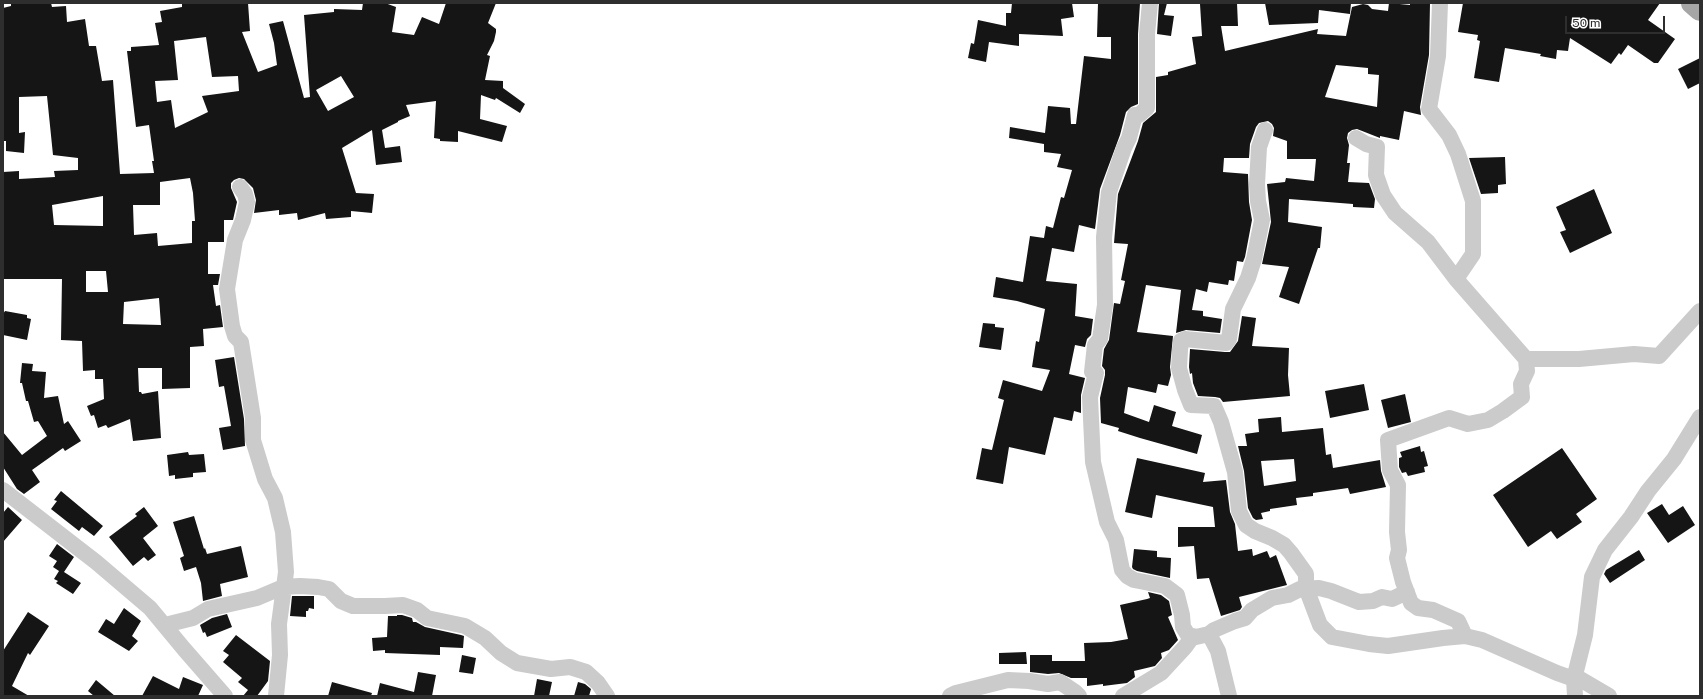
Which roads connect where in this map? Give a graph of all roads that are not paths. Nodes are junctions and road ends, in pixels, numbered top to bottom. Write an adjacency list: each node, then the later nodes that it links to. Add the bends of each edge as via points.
1 (1150, 3): 18 (street, via 1147,34 1147,108 1139,115 1135,115 1109,192 1104,237 1105,305 1092,372 1096,373 1090,397 1091,440 1093,462 1107,522 1116,540 1122,570 1134,580 1165,586 1177,595 1183,628 1188,635)
2 (1440, 3): 8 (street, via 1438,56 1430,109 1458,154 1473,201 1473,254)
3 (1692, 3): 4 (main road)
4 (1700, 10)
5 (1265, 130): 14 (street, via 1259,147 1257,184 1262,220 1248,278 1233,309 1229,340 1226,343 1185,339 1181,341 1180,368 1184,390 1191,405 1214,406 1216,409 1235,472 1239,511 1246,525 1272,538 1291,553 1306,574)
6 (1356, 138): 8 (street, via 1377,147 1376,175 1383,195 1395,213 1428,242)
7 (240, 187): 13 (street, via 247,202 235,240 227,289 232,326 235,336 241,342 254,440 265,479 275,498 283,532 286,572)
8 (1456, 279): 10 (street)
9 (1700, 311): 10 (street, via 1659,356 1634,354 1579,359)
10 (1526, 359): 15 (street, via 1527,372 1521,384 1522,397 1488,420 1468,424 1449,418 1388,440 1390,470 1398,485 1397,558)
11 (1700, 417): 20 (street, via 1674,459 1605,550 1592,577 1585,635)
12 (3, 490): 16 (street, via 96,562 150,608)
13 (283, 587): 16 (street, via 257,598 208,609 193,618); 22 (street); 23 (street, via 329,589 341,601 353,606 403,605 417,610 427,618 465,626 517,662 551,670 570,667 586,672)
14 (1306, 588): 15 (street, via 1331,591 1360,602 1382,597 1392,599); 17 (street, via 1272,598 1252,610 1245,618); 19 (street, via 1320,625 1332,637 1388,646)
15 (1407, 592): 19 (street, via 1411,603 1418,608 1433,610 1458,621)
16 (165, 626): 21 (street)
17 (1209, 634): 18 (street); 27 (street, via 1218,651)
18 (1193, 636): 26 (street, via 1161,673)
19 (1466, 636): 20 (street, via 1482,640)
20 (1574, 679): 28 (street); 29 (street, via 1580,679)
21 (225, 696)
22 (276, 696)
23 (607, 696)
24 (950, 696): 25 (street, via 1008,680 1048,684 1060,682)
25 (1079, 696)
26 (1123, 696)
27 (1229, 696)
28 (1575, 696)
29 (1609, 696)

